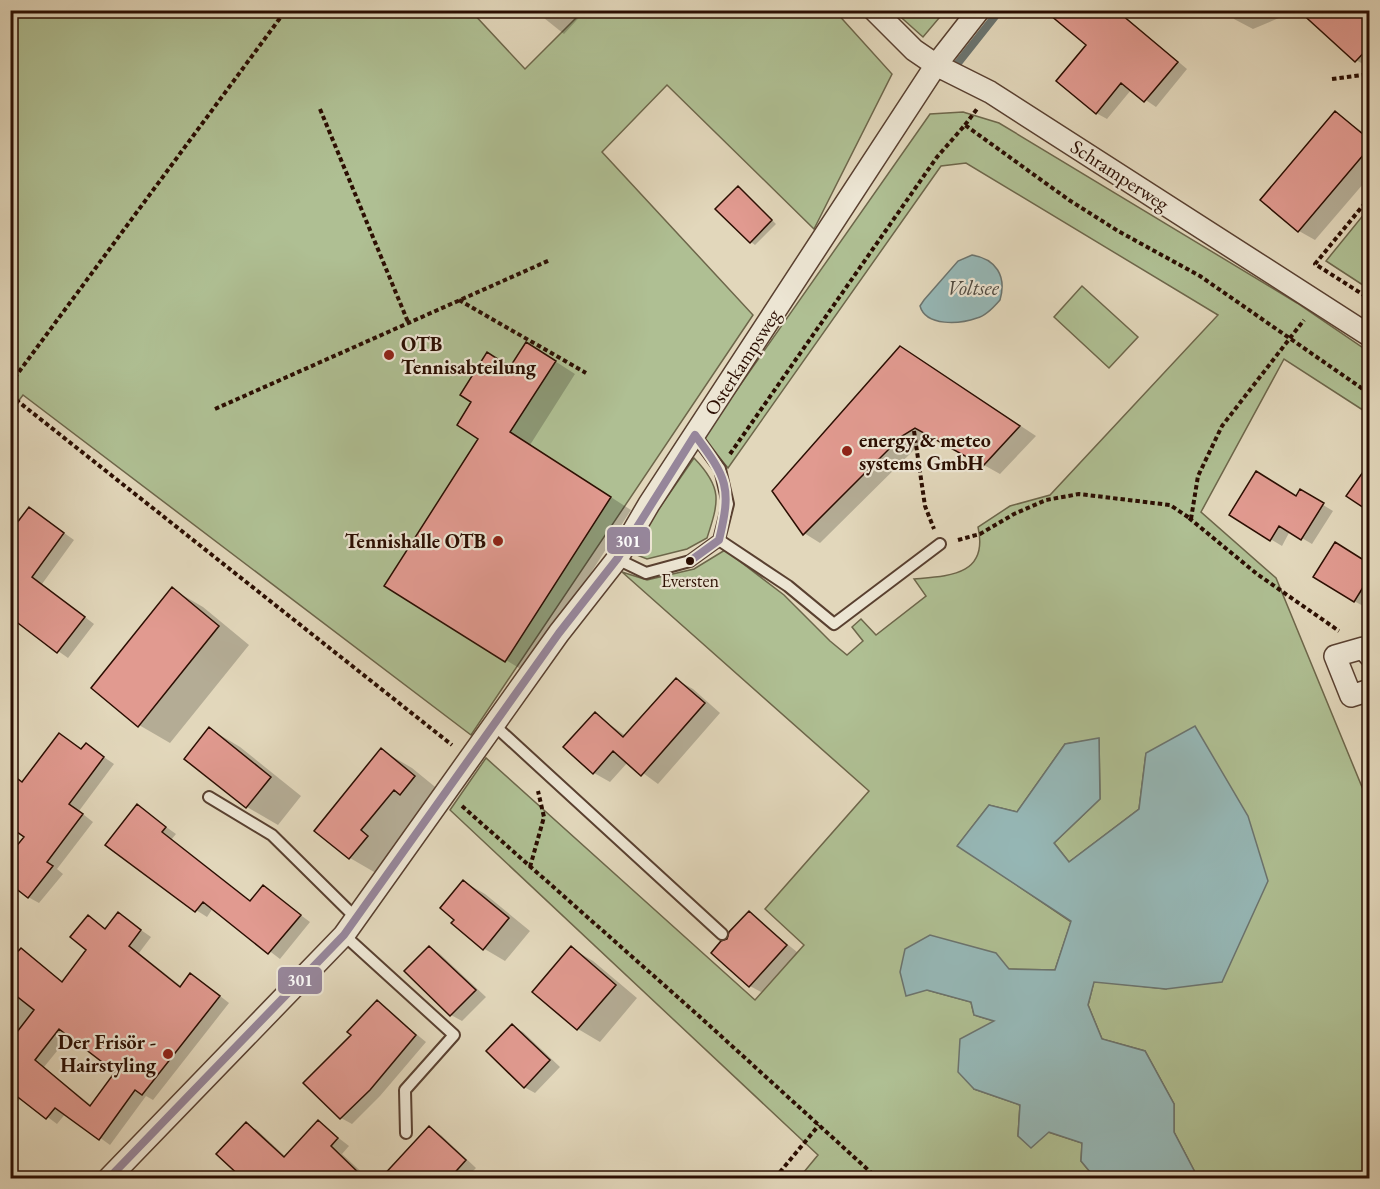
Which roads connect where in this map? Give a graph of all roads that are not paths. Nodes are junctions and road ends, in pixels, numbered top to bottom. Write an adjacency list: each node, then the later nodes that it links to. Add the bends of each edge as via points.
1 (874, 10): 3 (street, Schramperweg, via 914,50)
2 (979, 10): 3 (street, Osterkampsweg)
3 (936, 65): 4 (street, Schramperweg, via 990,92); 5 (street, Osterkampsweg)
4 (1370, 336)
5 (695, 435): 6 (lane, via 720,469 728,504); 8 (street, Osterkampsweg)
6 (719, 540): 7 (lane, via 788,586 834,624); 8 (lane, via 690,561 646,573)
7 (940, 544)
8 (617, 559): 11 (street, Osterkampsweg)
9 (1366, 652): 10 (street, via 1335,656 1351,696)
10 (1370, 690)
11 (494, 725): 13 (street, Osterkampsweg); 14 (lane)
12 (209, 797): 13 (lane, via 272,835)
13 (350, 926): 15 (lane, via 454,1035 405,1090); 16 (street, Osterkampsweg)
14 (722, 934)
15 (406, 1134)
16 (109, 1179)

